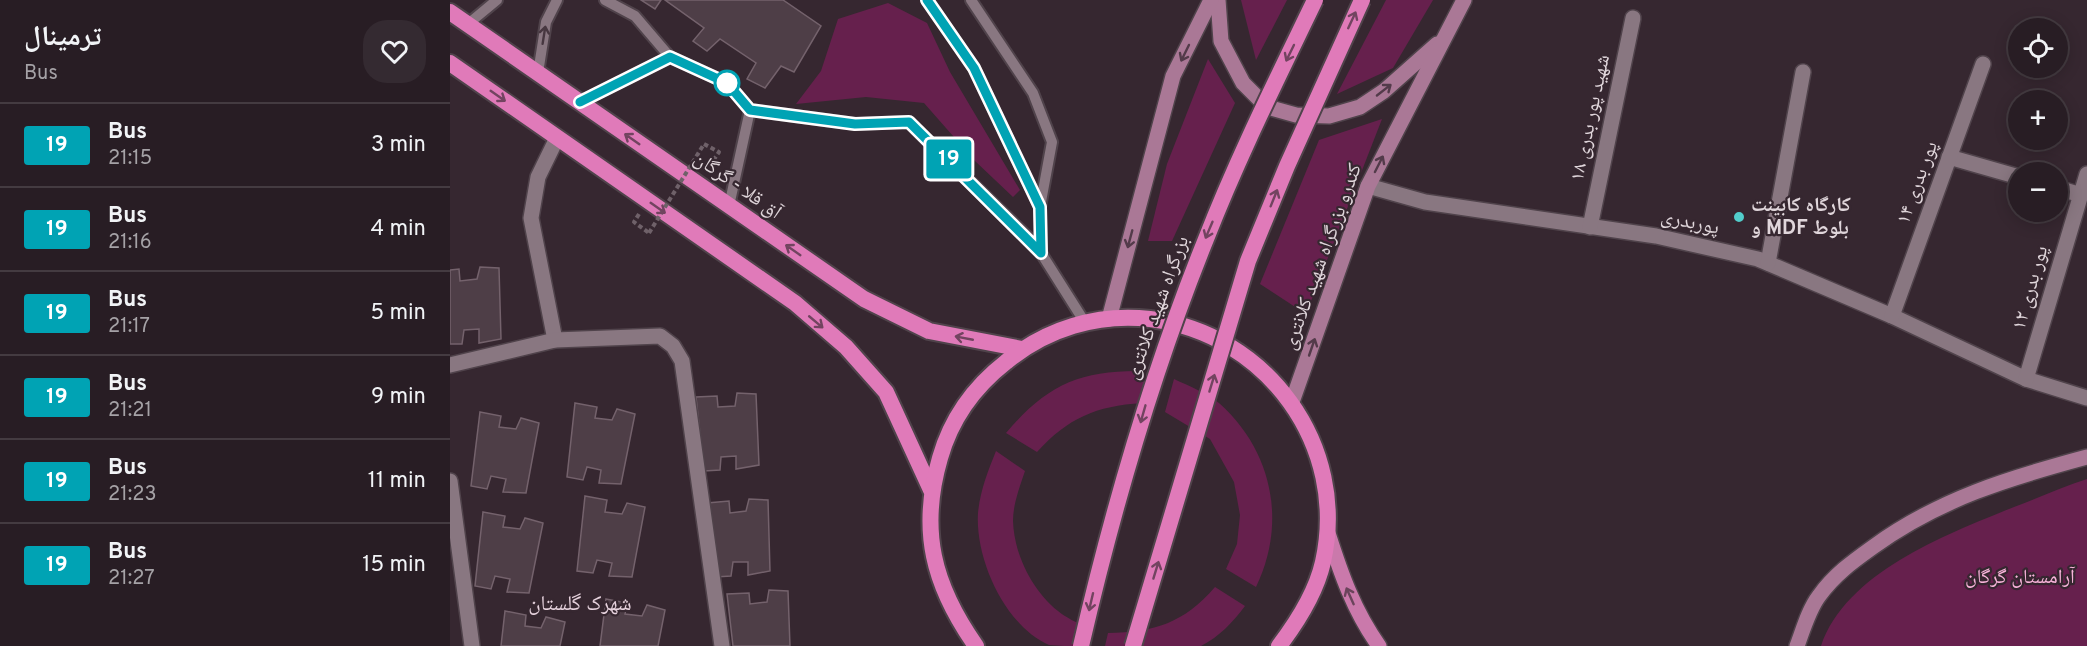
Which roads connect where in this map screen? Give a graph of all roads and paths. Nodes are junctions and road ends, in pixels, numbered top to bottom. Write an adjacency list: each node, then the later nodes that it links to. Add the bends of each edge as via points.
1 (496, 0): 13 (lane)
2 (557, 0): 19 (lane, one-way to 2, via 546,22)
3 (605, 0): 15 (lane, via 634,16)
4 (927, 0): 31 (lane, via 974,68)
5 (971, 0): 31 (lane, via 1033,93 1052,142)
6 (1211, 0): 37 (main road, one-way to 37, via 1173,76)
7 (1218, 0): 14 (main road, one-way to 14, via 1221,41 1243,82 1267,107 1296,115 1329,116 1360,107)
8 (1315, 0): 52 (highway, بزرگراه شهید کلانتری, one-way to 52, bridge, via 1243,149 1154,381)
9 (1362, 0): 53 (highway, one-way to 9, bridge, via 1248,261)
10 (1464, 0): 14 (main road, کندرو بزرگراه شهید کلانتری)
11 (450, 12): 13 (highway, آق قلا - گرگان)
12 (1633, 18): 33 (street, شهید پور بدری ۱۸)
13 (468, 24): 19 (highway, آق قلا - گرگان)
14 (1445, 37): 27 (main road, کندرو بزرگراه شهید کلانتری, one-way to 14)
15 (670, 57): 20 (lane); 21 (lane, via 727,83)
16 (450, 63): 22 (highway, one-way to 22)
17 (1983, 64): 24 (street, پور بدری ۱۴)
18 (1803, 72): 35 (street)
19 (538, 73): 20 (highway, آق قلا - گرگان)
20 (580, 102): 30 (highway, آق قلا - گرگان, one-way to 20)
21 (750, 110): 30 (lane); 34 (lane, via 855,124 909,122)
22 (557, 138): 39 (street, via 538,177 531,218); 47 (highway, one-way to 47, via 795,303 846,347 886,392)
23 (719, 152): 32 (path, bridge, via 704,144 649,233)
24 (1949, 157): 25 (street); 36 (street, پور بدری ۱۴)
25 (2008, 174)
26 (2087, 174): 29 (street, پور بدری ۱۲)
27 (1368, 186): 33 (street, پوربدری, via 1425,202); 44 (main road, کندرو بزرگراه شهید کلانتری, one-way to 27)
28 (2068, 191): 29 (street)
29 (2081, 195): 42 (street, پور بدری ۱۲)
30 (729, 206): 40 (highway, آق قلا - گرگان, one-way to 30, via 929,331 864,299)
31 (1040, 207): 34 (lane)
32 (634, 222)
33 (1590, 226): 35 (street, پوربدری, via 1656,236)
34 (1041, 253): 38 (lane)
35 (1767, 263): 36 (street, پوربدری)
36 (1892, 316): 42 (street, پوربدری)
37 (1109, 319): 38 (highway); 44 (highway, via 1132,317 1200,330 1255,362)
38 (1084, 321): 40 (highway)
39 (555, 340): 41 (street); 50 (street, via 660,336 673,346 682,361)
40 (1022, 349): 47 (highway, via 971,395 945,438)
41 (450, 364)
42 (2026, 379): 43 (street, پوربدری)
43 (2087, 398)
44 (1292, 402): 48 (highway, via 1319,456 1327,498)
45 (2087, 458): 56 (main road, via 2010,477 1950,501 1894,531 1839,571 1817,598)
46 (450, 481): 49 (street)
47 (931, 490): 51 (highway, via 929,529 939,579 954,615)
48 (1328, 533): 54 (highway, via 1322,564 1300,618); 55 (main road, one-way to 48, via 1360,620 1342,580)
49 (472, 646)
50 (722, 646)
51 (976, 646)
52 (1081, 646)
53 (1133, 646)
54 (1279, 646)
55 (1379, 646)
56 (1797, 646)

